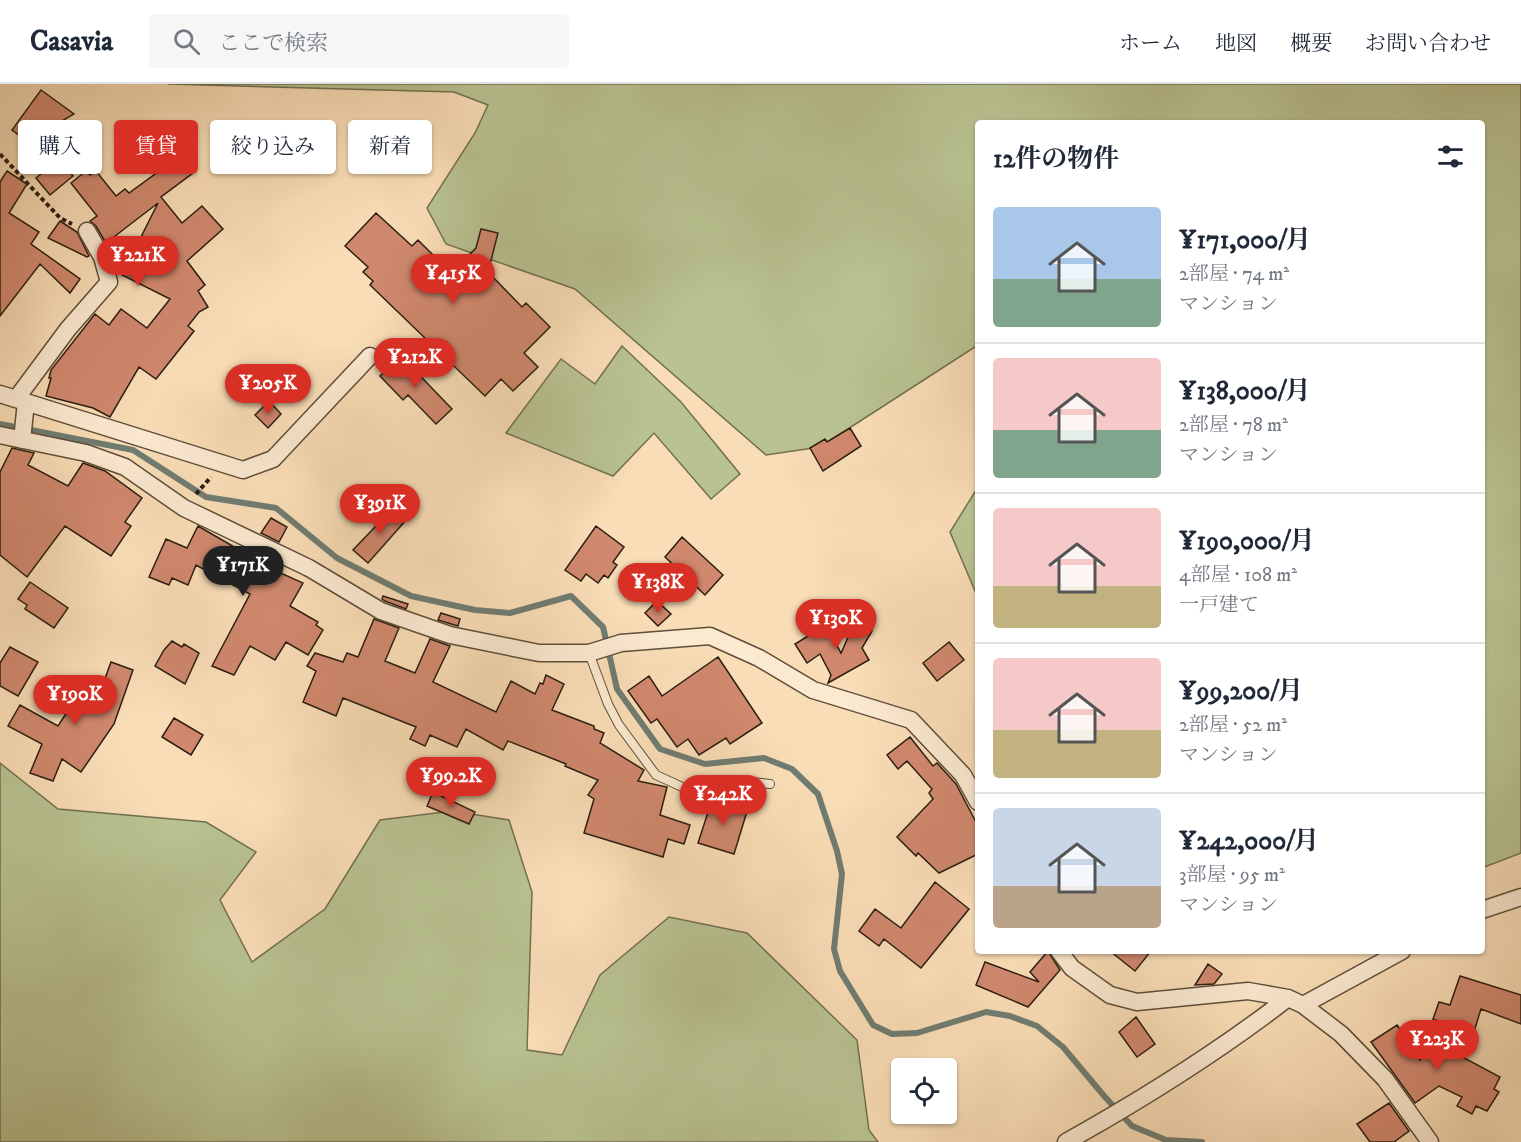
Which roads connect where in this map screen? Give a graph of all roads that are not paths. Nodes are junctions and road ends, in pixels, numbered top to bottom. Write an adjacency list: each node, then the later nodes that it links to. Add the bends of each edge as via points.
1 (87, 231): 4 (street, via 102,257 109,282 68,329)
2 (370, 356): 4 (street, via 273,459 243,471)
3 (0, 394): 4 (street)
4 (21, 401): 6 (street)
5 (0, 435): 6 (street)
6 (22, 440): 7 (street, via 86,453 125,467 184,508 309,568 381,611 472,640 539,653)
7 (589, 653): 8 (lane, via 619,725 656,775 691,791 717,790 743,781); 9 (street, via 621,643 710,636 759,658 813,690 911,720 963,776)
8 (770, 784)
9 (975, 797)
10 (1521, 897): 11 (street)
11 (1485, 909)
12 (1061, 954): 14 (street, via 1072,968 1110,995 1137,1002 1248,991)
13 (1396, 954): 14 (street)
14 (1296, 1001): 15 (street); 16 (street, via 1341,1034 1384,1079)
15 (1066, 1142)
16 (1430, 1142)

